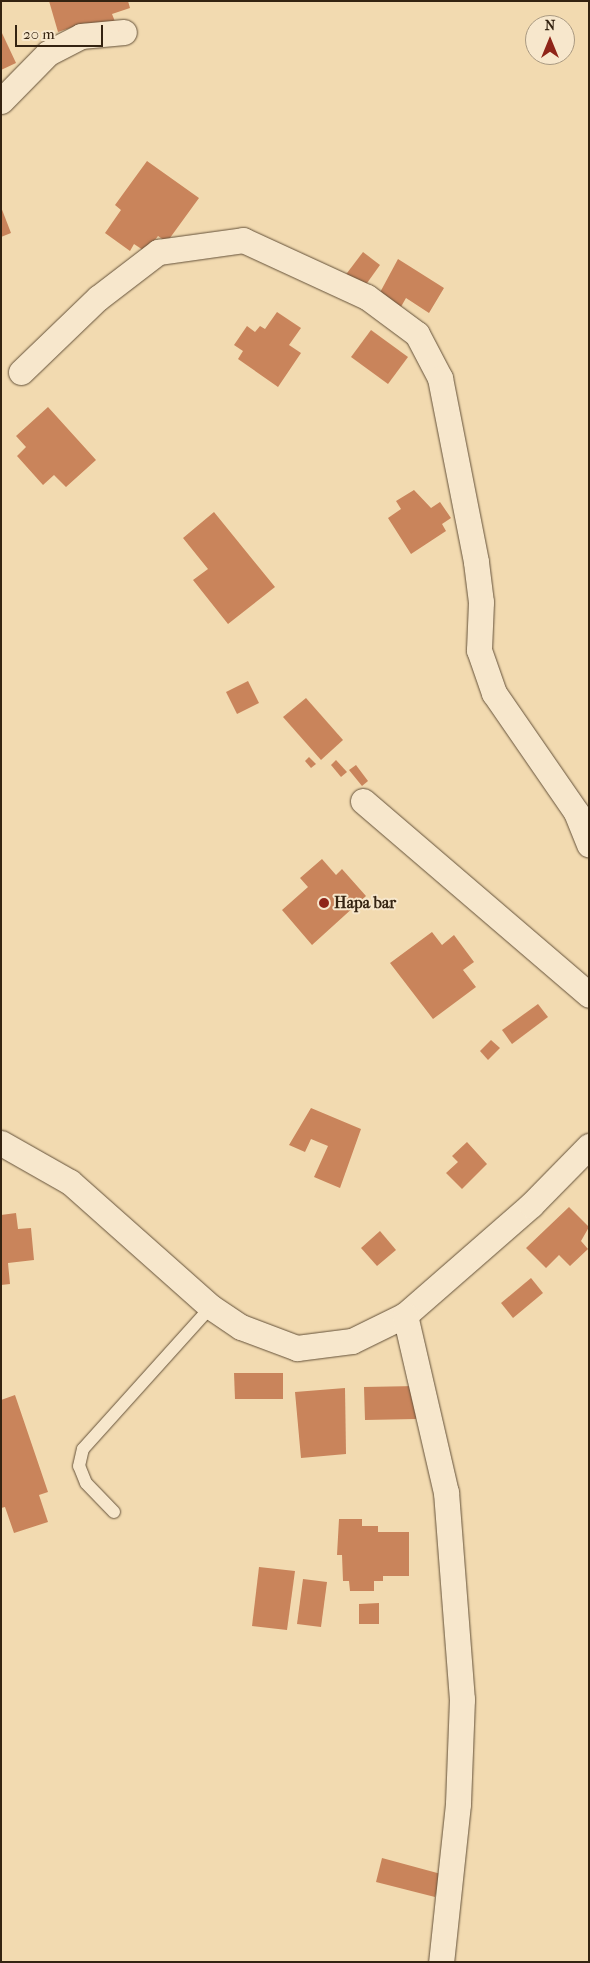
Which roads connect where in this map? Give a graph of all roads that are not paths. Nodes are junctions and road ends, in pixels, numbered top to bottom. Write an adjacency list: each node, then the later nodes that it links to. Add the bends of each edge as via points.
1 (124, 32): 2 (street, via 81,36 48,53)
2 (1, 101)
3 (21, 372): 5 (street, via 98,298 158,252 243,240 367,297 418,334 440,378 476,562 481,602 479,650 494,693 576,812)
4 (364, 802): 6 (street)
5 (589, 844)
6 (589, 995)
7 (1, 1143): 9 (street, via 70,1182)
8 (589, 1146): 10 (street, via 531,1205)
9 (211, 1306): 10 (street, via 241,1327 297,1348 352,1341); 11 (lane, via 83,1449 80,1466 86,1483)
10 (405, 1315): 12 (street, via 446,1492 462,1699 458,1804)
11 (114, 1512)
12 (441, 1962)

